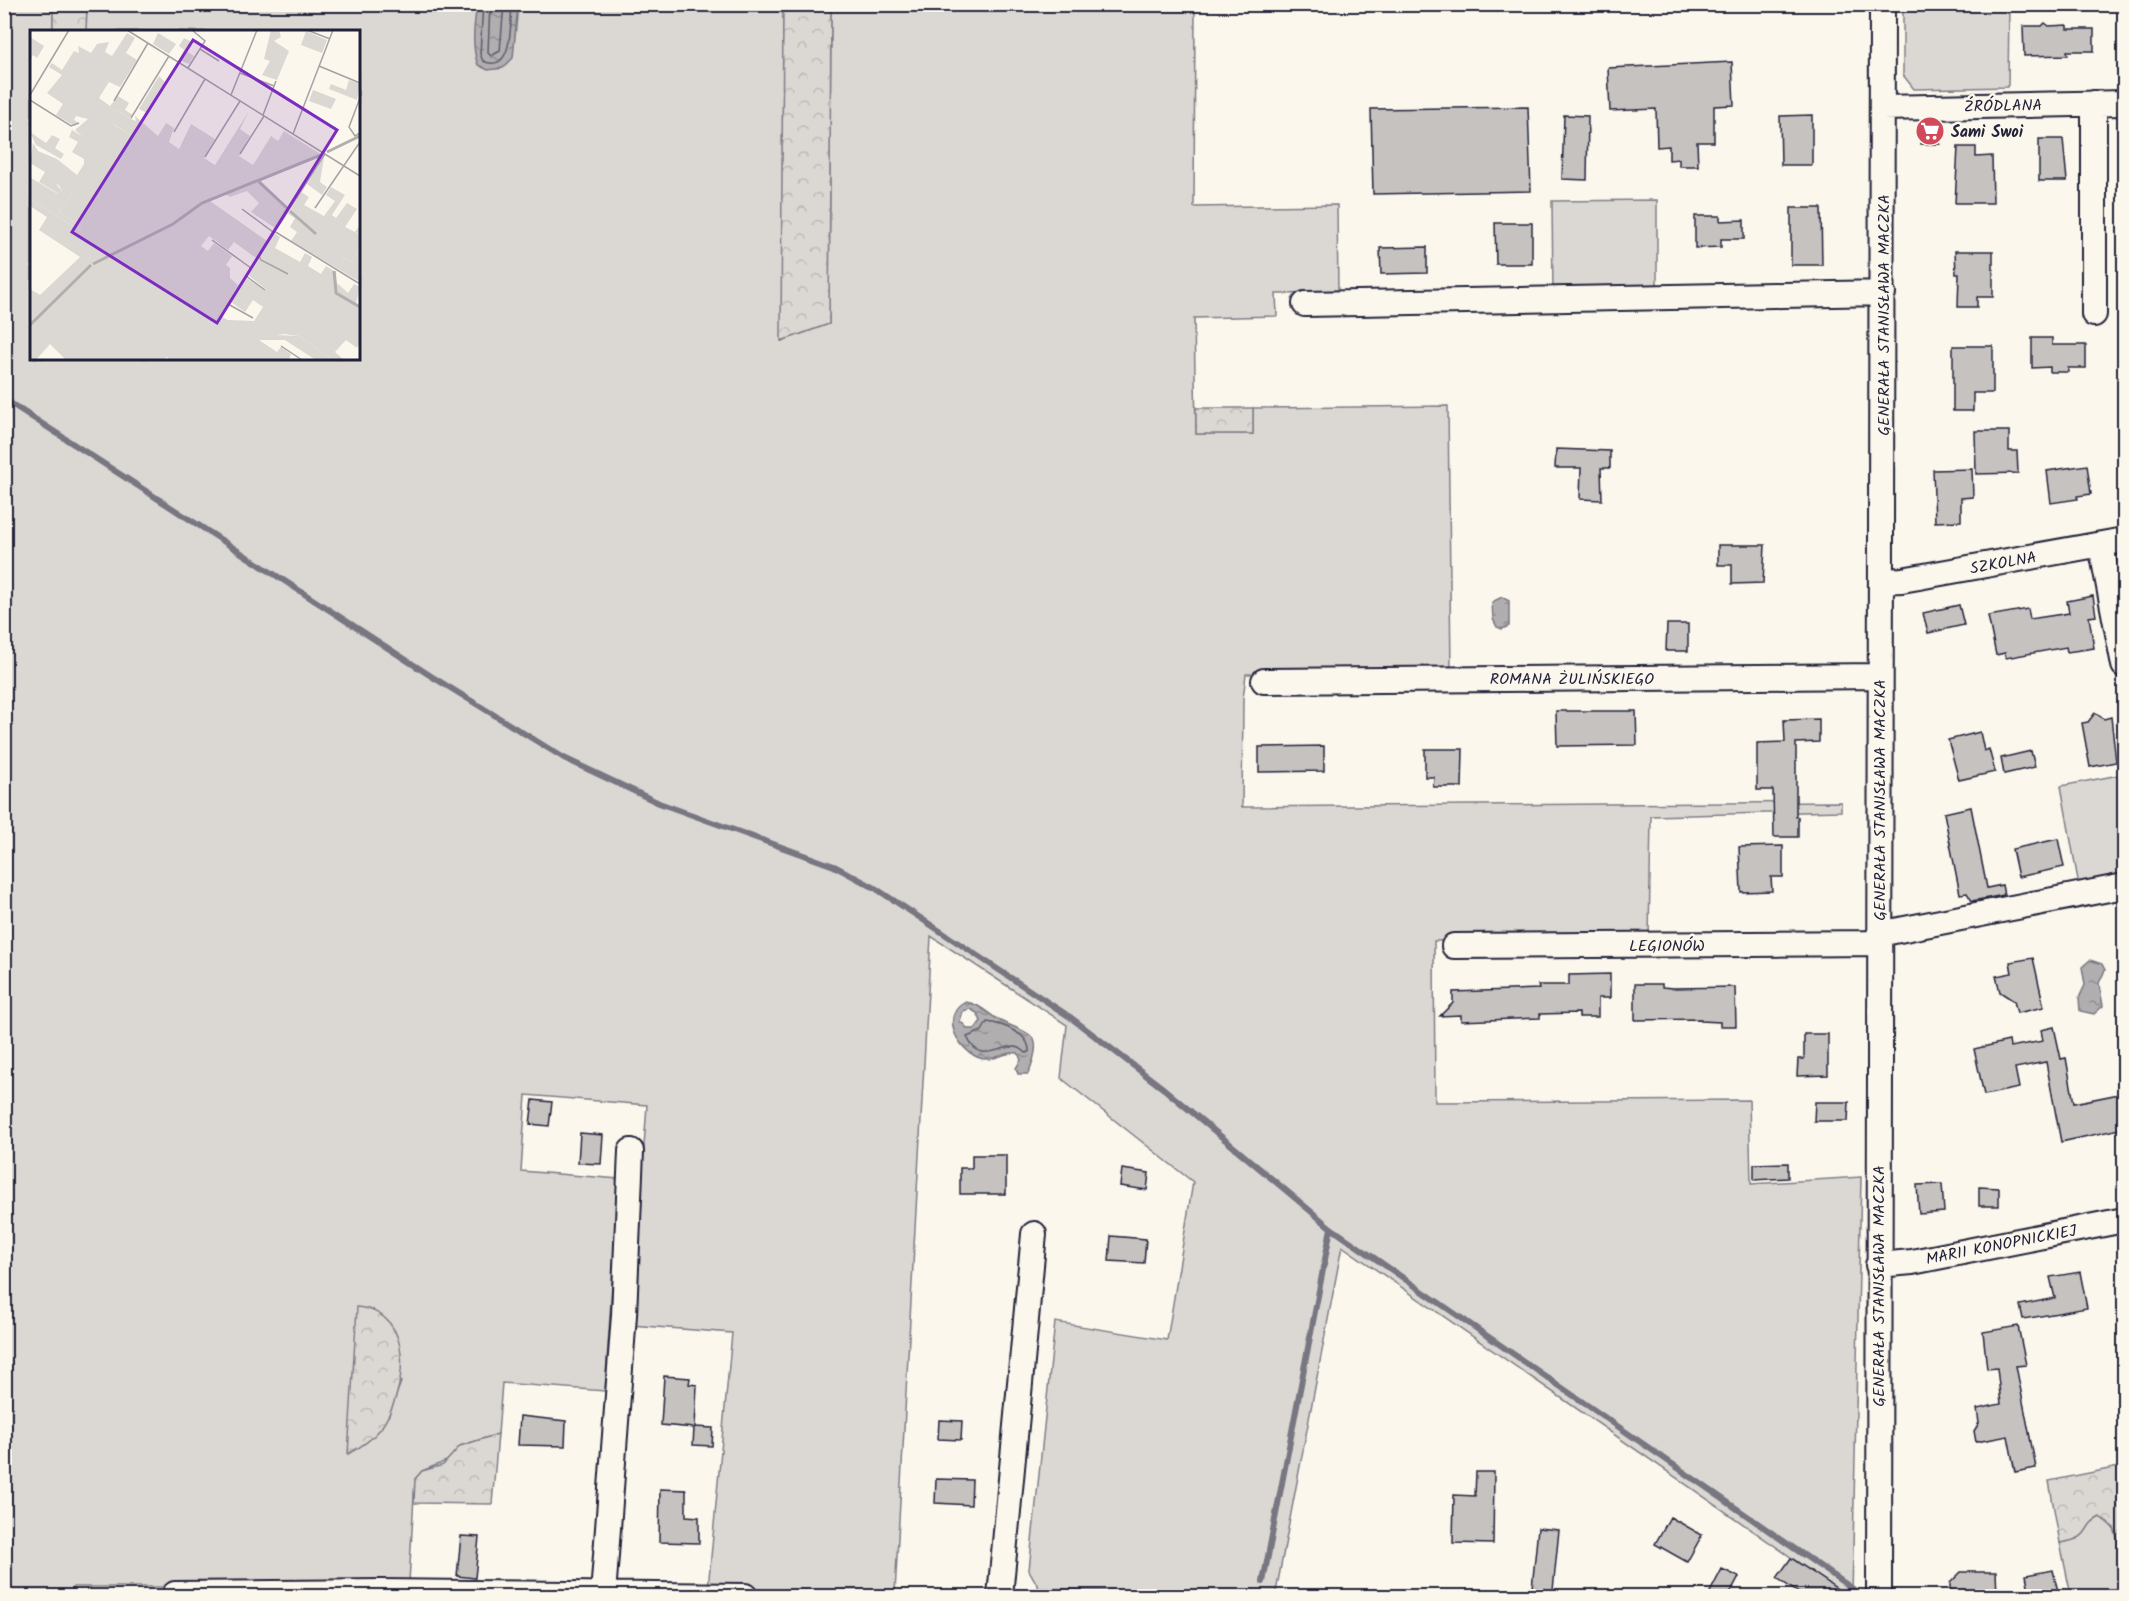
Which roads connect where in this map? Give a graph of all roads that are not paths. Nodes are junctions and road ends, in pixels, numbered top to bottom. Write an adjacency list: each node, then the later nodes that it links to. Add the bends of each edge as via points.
1 (1882, 4): 4 (street, GENERAŁA STANISŁAWA MACZKA)
2 (2124, 103): 3 (street, ŹRÓDLANA)
3 (2094, 104): 4 (street, ŹRÓDLANA); 7 (street)
4 (1882, 108): 5 (street, GENERAŁA STANISŁAWA MACZKA)
5 (1883, 293): 6 (street); 9 (street, GENERAŁA STANISŁAWA MACZKA)
6 (1305, 304)
7 (2094, 314)
8 (2113, 542): 9 (street, SZKOLNA); 10 (street)
9 (1881, 581): 11 (street, GENERAŁA STANISŁAWA MACZKA)
10 (2124, 665)
11 (1880, 676): 12 (street, ROMANA ŻULIŃSKIEGO); 14 (street, GENERAŁA STANISŁAWA MACZKA)
12 (1264, 681)
13 (2124, 886): 14 (street, LEGIONÓW)
14 (1879, 938): 15 (street, LEGIONÓW); 19 (street, GENERAŁA STANISŁAWA MACZKA)
15 (1454, 946)
16 (631, 1151): 23 (street, via 624,1315)
17 (2124, 1220): 19 (street, MARII KONOPNICKIEJ, via 1912,1262)
18 (1034, 1234): 25 (street)
19 (1878, 1265): 26 (street, GENERAŁA STANISŁAWA MACZKA)
20 (175, 1594): 21 (street)
21 (205, 1595): 22 (street)
22 (515, 1595): 23 (street)
23 (603, 1595): 24 (street)
24 (746, 1596)
25 (1000, 1596)
26 (1879, 1596)

